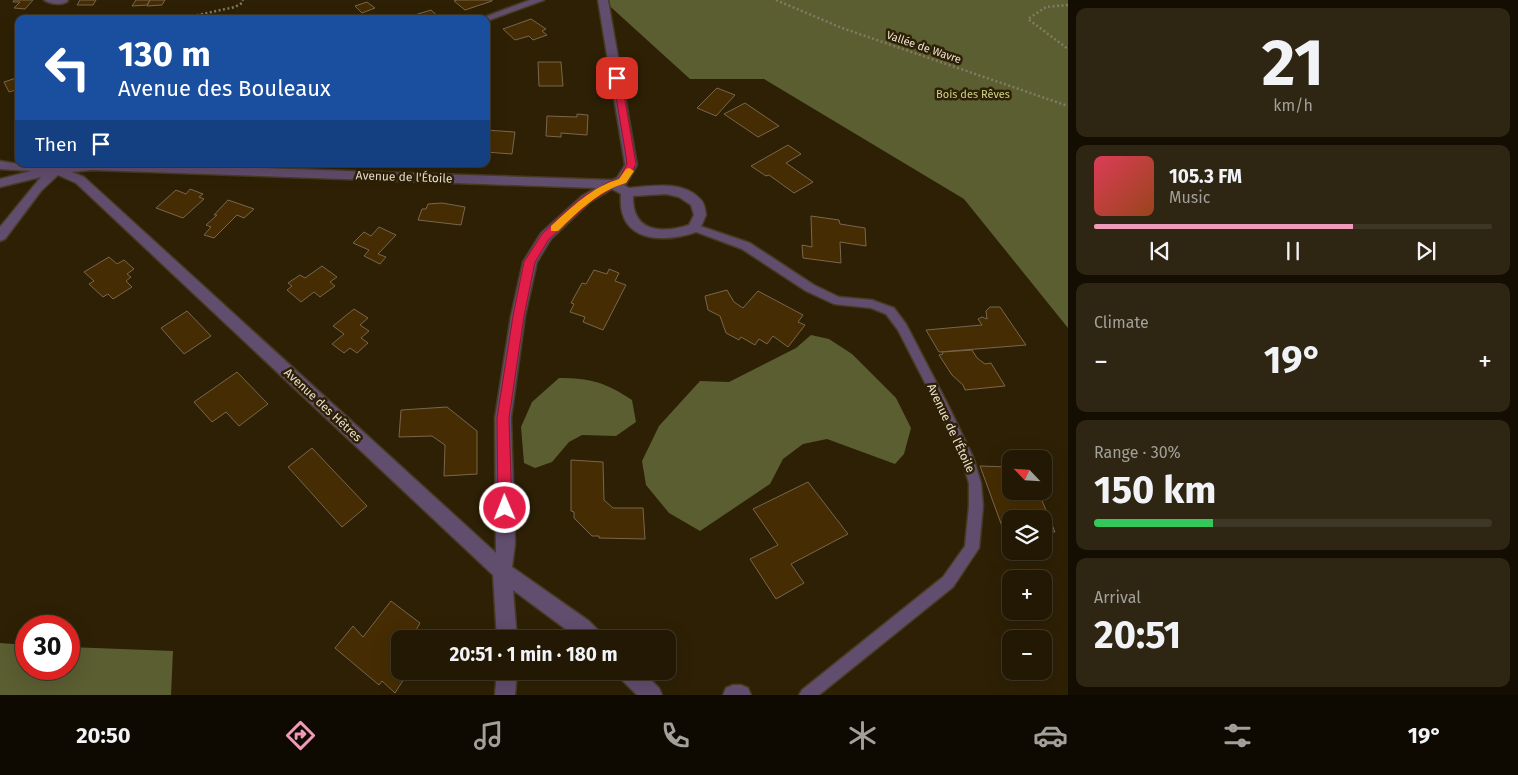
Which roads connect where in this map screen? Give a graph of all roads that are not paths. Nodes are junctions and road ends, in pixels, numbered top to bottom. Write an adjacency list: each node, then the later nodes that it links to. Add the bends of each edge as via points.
1 (50, 0): 2 (street)
2 (63, 0)
3 (539, 0): 5 (street)
4 (603, 0): 13 (street, via 631,164 622,181)
5 (490, 17)
6 (0, 164): 7 (street, Avenue de l'Étoile)
7 (15, 164)
8 (58, 167): 12 (street)
9 (61, 167): 16 (street, via 37,188)
10 (63, 167): 17 (street, Avenue des Hêtres)
11 (121, 167): 13 (street, Avenue de l'Étoile)
12 (0, 183)
13 (612, 184): 14 (street, Avenue de l'Étoile); 17 (street, via 586,199 546,236 530,262 518,316 503,418 506,544)
14 (627, 192): 15 (street, via 628,213 634,225 666,234 683,233); 15 (street, via 666,190 683,194 696,203 700,215)
15 (694, 228): 26 (lane, Avenue de l'Étoile, via 746,246 810,288 838,301 872,304 890,311 902,327 944,409 967,457 975,483 972,548 948,582)
16 (0, 236)
17 (502, 571): 18 (street); 19 (street, Avenue des Hêtres)
18 (506, 630)
19 (584, 630)
20 (506, 680): 22 (street)
21 (636, 680): 23 (street)
22 (505, 695)
23 (652, 695)
24 (733, 695): 25 (street)
25 (741, 695)
26 (807, 695)

